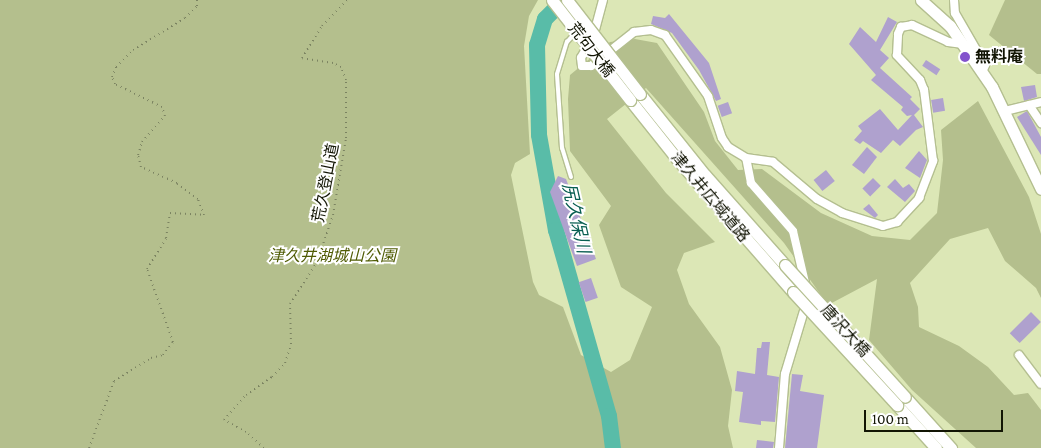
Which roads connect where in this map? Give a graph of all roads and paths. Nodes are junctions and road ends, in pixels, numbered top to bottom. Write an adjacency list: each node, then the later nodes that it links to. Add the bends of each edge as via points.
1 (197, 0): 24 (path, via 197,6 186,18 133,50 116,66 112,76 115,84 162,107 164,116 142,142 138,155 141,168 177,183 198,198 204,215 170,213 166,238 147,269 173,342 163,355 151,358 114,381)
2 (347, 0): 25 (path, 荒久登山道, via 322,26 302,58 341,67 346,80 346,138 333,215 317,262 290,304 291,344 285,363 272,377 246,395 224,420 246,432)
3 (552, 0): 11 (main road, 荒句大橋, bridge)
4 (567, 0): 11 (main road, 荒句大橋, bridge)
5 (603, 0): 8 (street)
6 (921, 0): 9 (main road, via 943,18)
7 (954, 0): 10 (street, via 955,13 985,65)
8 (598, 21): 16 (street, via 581,58 582,66 590,66 634,32 651,30 665,35 708,96 722,138 733,151); 17 (lane, via 574,33 558,64 562,148)
9 (963, 44): 10 (main road); 16 (street, via 948,42 912,24 901,27 898,34 897,55 920,80 924,90 933,161 919,198 898,222 878,225 842,213 817,199 773,162)
10 (982, 73): 14 (main road)
11 (635, 97): 19 (main road, 津久井広域道路); 20 (main road, 津久井広域道路, via 730,221)
12 (1041, 102): 13 (street)
13 (1029, 105): 14 (street); 15 (street)
14 (1005, 111): 18 (main road)
15 (1041, 123)
16 (746, 158): 26 (street, via 751,183 794,231 805,282 804,316 785,374)
17 (571, 177)
18 (1040, 182)
19 (785, 265): 23 (main road, 唐沢大橋, bridge)
20 (793, 292): 23 (main road, 唐沢大橋, bridge)
21 (1019, 355): 22 (street)
22 (1041, 384)
23 (901, 401): 27 (main road); 28 (main road)
24 (89, 448)
25 (264, 448)
26 (779, 448)
27 (936, 448)
28 (951, 448)

